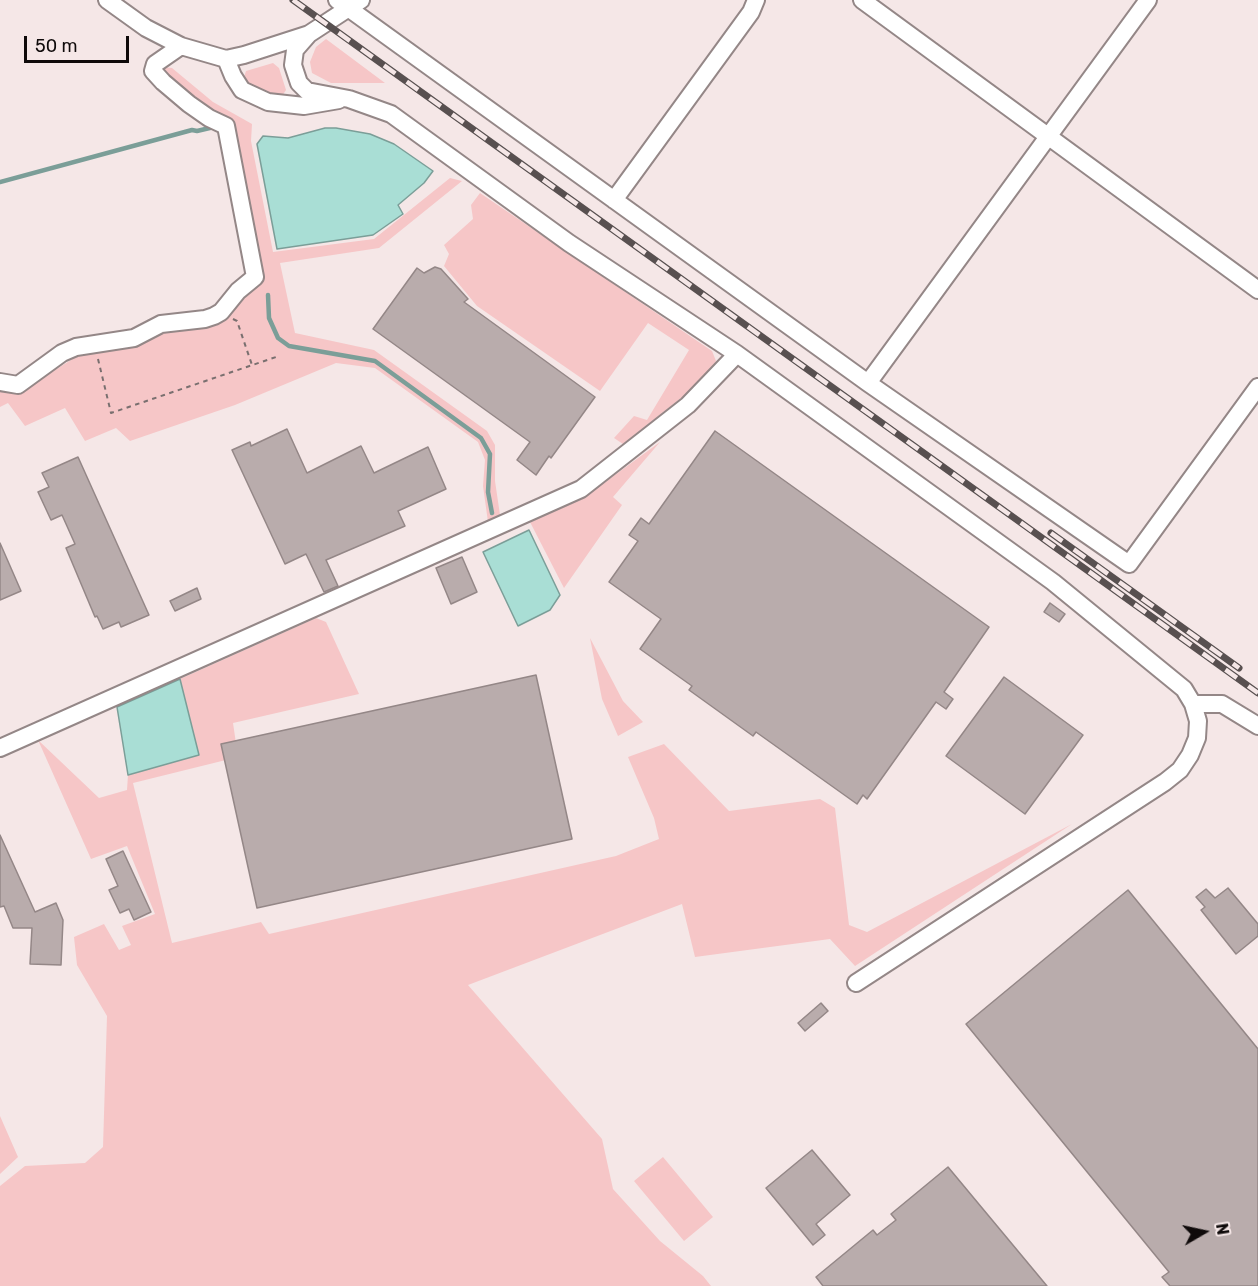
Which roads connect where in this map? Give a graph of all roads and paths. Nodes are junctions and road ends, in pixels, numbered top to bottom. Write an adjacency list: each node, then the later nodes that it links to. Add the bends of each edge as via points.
1 (107, 0): 7 (street, via 146,28)
2 (756, 0): 11 (street)
3 (862, 0): 10 (street)
4 (1148, 0): 10 (street)
5 (349, 2): 6 (street); 11 (street)
6 (309, 34): 8 (street); 9 (street, via 295,50 293,65 299,83 307,91)
7 (181, 46): 8 (street); 13 (street, via 155,64 153,71 189,104 228,130 255,277)
8 (226, 59): 9 (street, via 242,90 268,102 304,106)
9 (348, 99): 15 (street, via 391,114 569,243)
10 (1048, 137): 12 (street); 19 (street)
11 (614, 201): 19 (street)
12 (1258, 290)
13 (220, 312): 14 (street, via 205,319 155,325 134,338); 17 (path, via 237,321)
14 (95, 344): 17 (path, via 111,413); 18 (street, via 62,353 18,385)
15 (737, 354): 21 (street, via 1053,582 1184,689); 23 (street, via 688,405 581,489)
16 (279, 356): 17 (path)
17 (252, 365)
18 (0, 382)
19 (868, 383): 20 (street, via 1130,564)
20 (1258, 387)
21 (1193, 704): 22 (street, via 1222,704); 24 (street, via 1197,738 1180,770)
22 (1258, 726)
23 (0, 748)
24 (856, 983)

